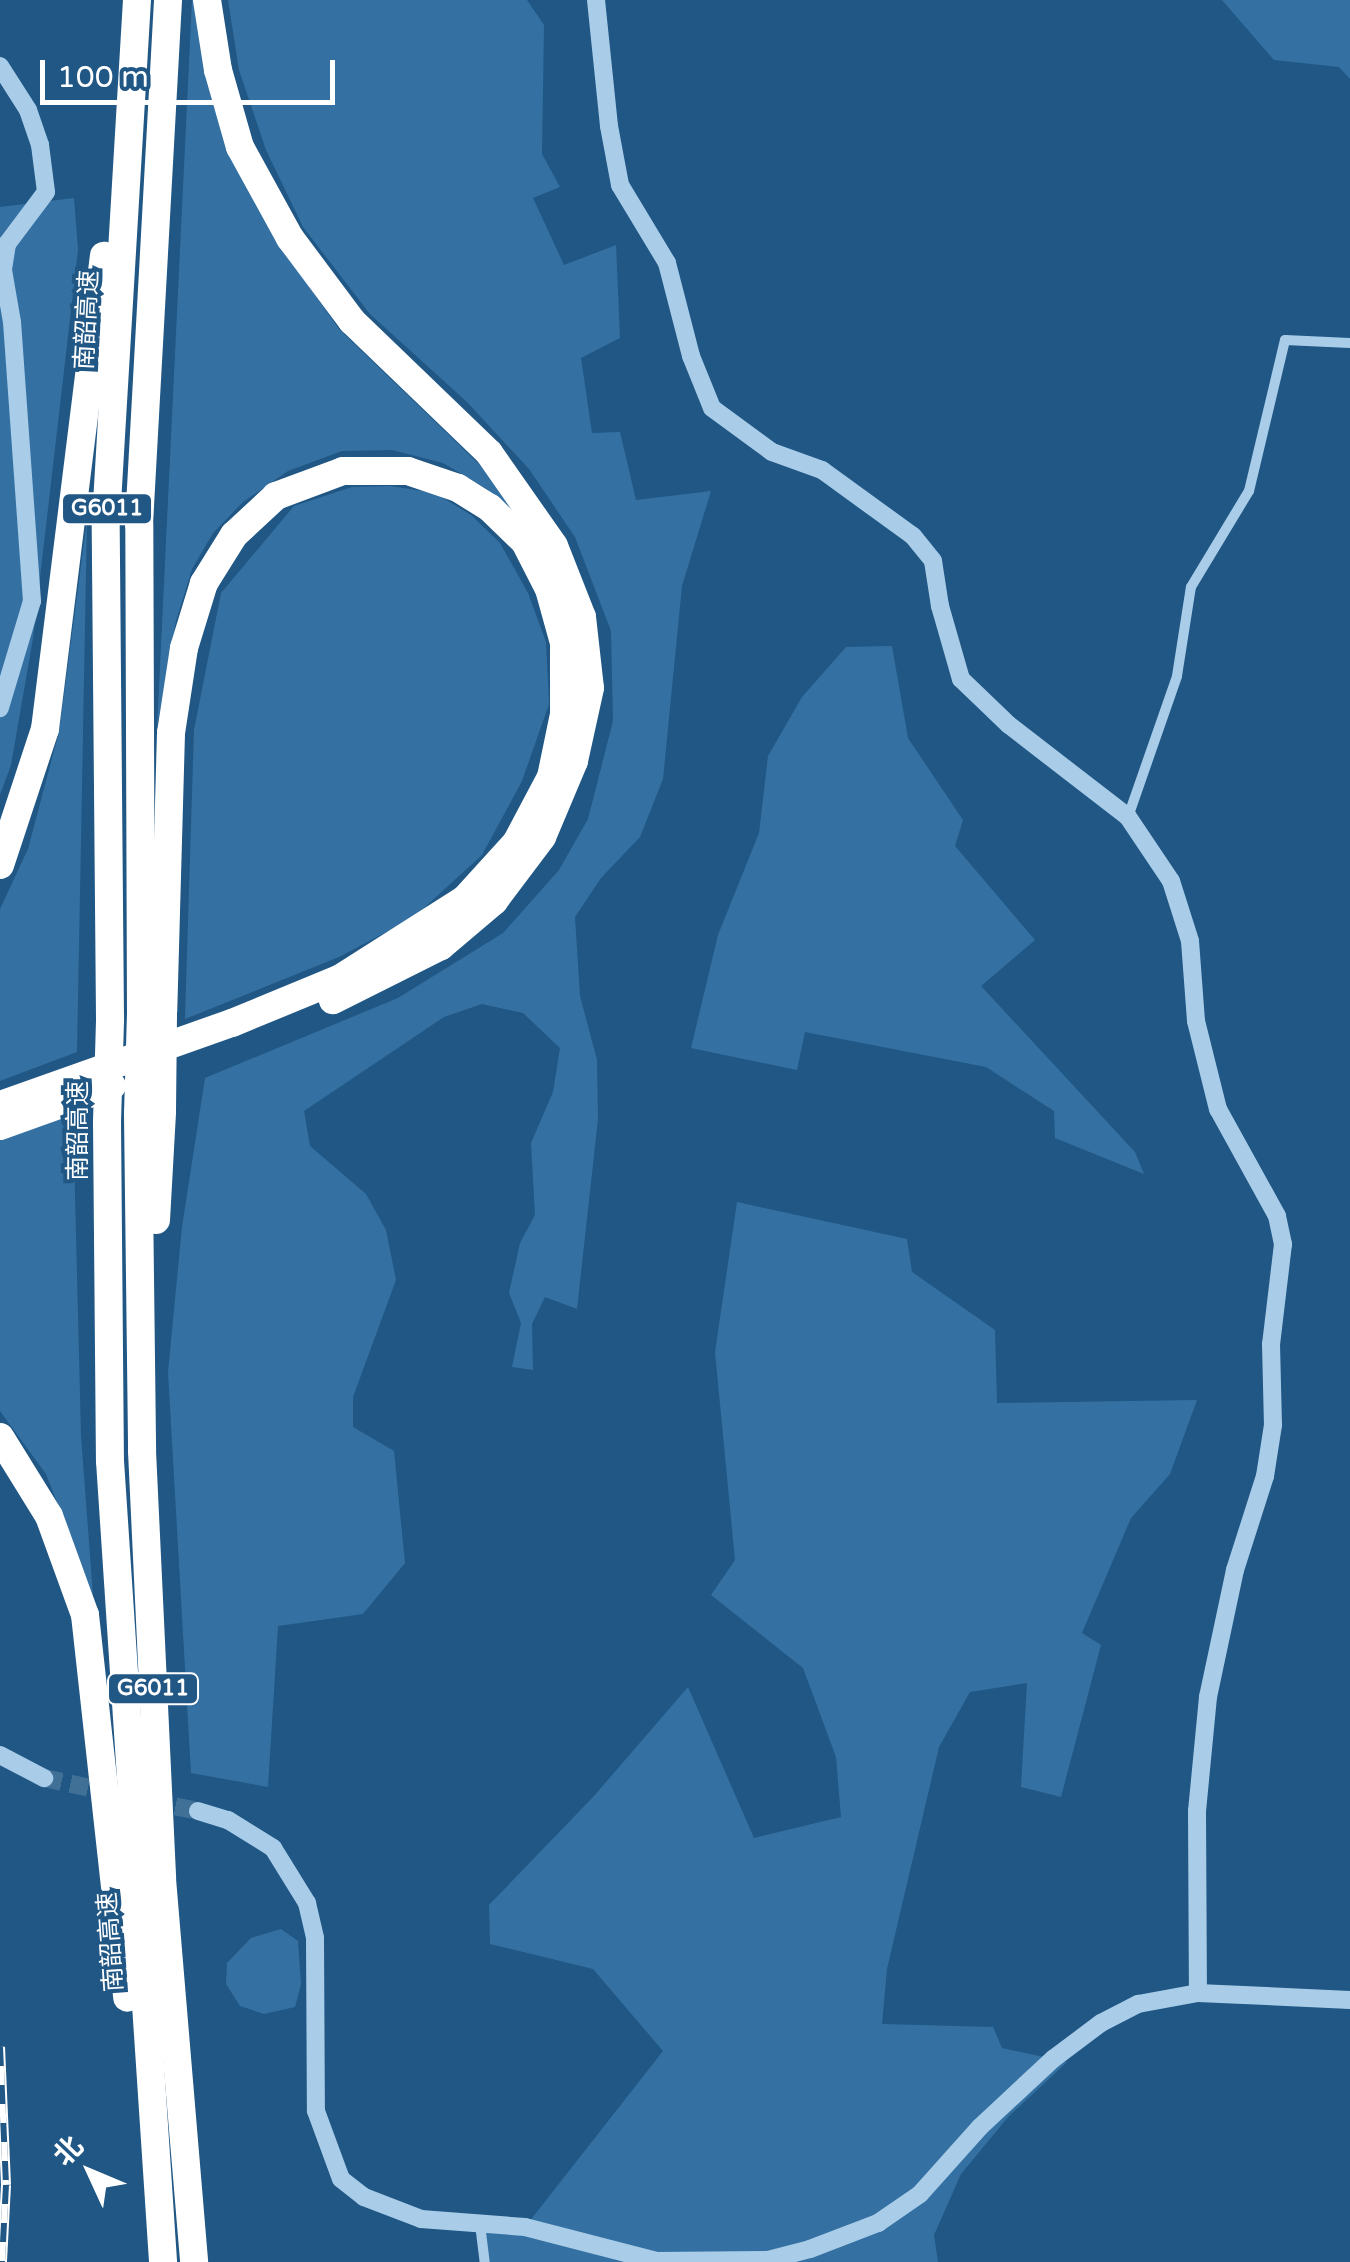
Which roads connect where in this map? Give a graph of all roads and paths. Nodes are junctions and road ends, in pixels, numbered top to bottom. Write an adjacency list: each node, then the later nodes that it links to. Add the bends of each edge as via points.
1 (137, 0): 5 (highway, 南韶高速 / G6011)
2 (168, 0): 11 (highway, G6011, via 139,524)
3 (208, 0): 13 (highway, via 218,70 240,147 290,238 352,321 489,453 554,546 582,618 590,688 574,762 542,837 494,901 441,946 300,1016)
4 (596, 0): 9 (street, via 620,185 667,263 712,408 772,452 822,470 913,536 934,561 961,678 1009,725)
5 (131, 46): 10 (highway, via 44,728); 21 (highway, 南韶高速 / G6011, bridge, via 106,520 110,1461)
6 (0, 66): 8 (street, via 28,110 46,192 7,244 3,270 32,601)
7 (1350, 343): 9 (street, via 1286,340 1249,491 1190,587 1177,676)
8 (0, 708)
9 (1128, 816): 18 (street, via 1172,881 1190,942 1196,1021 1218,1108 1271,1202 1283,1244 1265,1476 1235,1570 1208,1696 1196,1811)
10 (0, 865)
11 (152, 1013): 12 (highway, via 171,733 184,648 204,583 234,535 276,496 343,471 408,471 458,488 490,508 525,542 564,643 564,714 551,777 516,843 466,899 339,978); 22 (highway, G6011, bridge, via 142,1451 162,1879)
12 (0, 1105)
13 (0, 1126)
14 (0, 1438): 21 (highway, via 49,1516 85,1615)
15 (0, 1755): 16 (street)
16 (44, 1778)
17 (198, 1812): 20 (street, via 228,1820 273,1848 306,1903 314,1938 316,2111 341,2179 390,2210)
18 (1198, 1993): 19 (street); 20 (street, via 1138,2004 1100,2022 1038,2072 920,2194 878,2222 810,2250 768,2260 656,2261 525,2227)
19 (1350, 2000)
20 (480, 2224): 23 (street)
21 (160, 2262)
22 (194, 2262)
23 (485, 2262)

